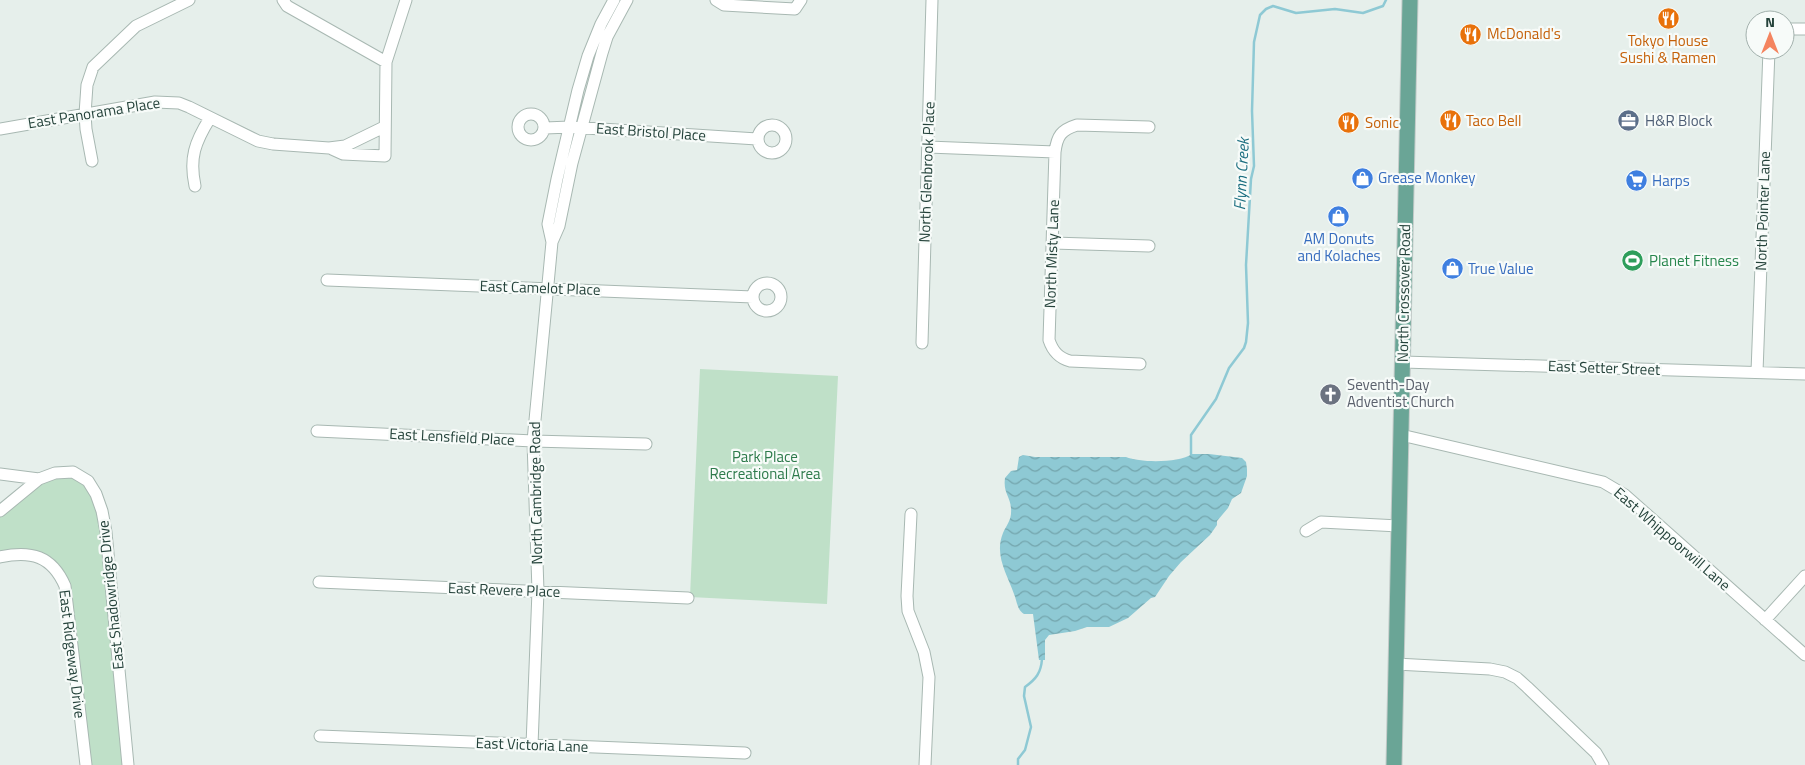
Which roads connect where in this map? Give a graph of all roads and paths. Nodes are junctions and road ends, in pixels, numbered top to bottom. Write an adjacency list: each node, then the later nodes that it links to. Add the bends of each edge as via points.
1 (189, 0): 12 (street, via 136,26 93,67 87,85)
2 (283, 0): 11 (street, via 287,6)
3 (406, 0): 11 (street)
4 (614, 0): 17 (street, North Cambridge Road, via 588,56)
5 (627, 0): 17 (street, North Cambridge Road, via 607,37)
6 (716, 0): 7 (street, via 724,5 796,9)
7 (801, 0)
8 (932, 0): 20 (street, North Glenbrook Place)
9 (1410, 0): 31 (main road, North Crossover Road)
10 (1769, 60): 33 (street, North Pointer Lane)
11 (386, 62): 14 (street)
12 (85, 114): 13 (street, East Panorama Place, via 168,102 189,106); 18 (street, East Panorama Place); 23 (street)
13 (210, 118): 21 (street, East Panorama Place, via 258,141); 24 (street, via 194,150)
14 (384, 127): 21 (street, East Panorama Place, via 345,146); 21 (street, East Panorama Place, via 385,156 343,154)
15 (1149, 127): 22 (street, via 1068,128 1060,133)
16 (545, 128): 17 (street, East Bristol Place)
17 (576, 128): 19 (street, East Bristol Place); 28 (street, North Cambridge Road, via 557,179 548,224 552,242)
18 (0, 129)
19 (757, 139)
20 (928, 147): 22 (street); 30 (street, North Glenbrook Place)
21 (329, 148)
22 (1054, 152): 25 (street, North Misty Lane)
23 (92, 161)
24 (195, 186)
25 (1053, 243): 26 (street); 32 (street, North Misty Lane, via 1049,340 1056,354 1070,361)
26 (1149, 246)
27 (327, 280): 28 (street, East Camelot Place)
28 (547, 288): 29 (street, East Camelot Place); 37 (street, North Cambridge Road)
29 (753, 297)
30 (922, 343)
31 (1403, 362): 33 (street, East Setter Street); 36 (main road, North Crossover Road)
32 (1140, 364)
33 (1757, 372): 34 (street, East Setter Street)
34 (1805, 374)
35 (317, 431): 37 (street, East Lensfield Place)
36 (1401, 435): 43 (main road, North Crossover Road); 50 (street, East Whippoorwill Lane, via 1603,482 1625,495)
37 (533, 441): 38 (street, East Lensfield Place); 48 (street, North Cambridge Road)
38 (646, 444)
39 (0, 474): 40 (street)
40 (39, 479): 41 (street); 57 (street, East Shadowridge Drive, via 55,473 73,472 88,481 102,511)
41 (0, 511)
42 (911, 514): 58 (street, via 908,611 924,652 929,677)
43 (1399, 526): 44 (street, via 1321,522); 52 (main road, North Crossover Road)
44 (1306, 531)
45 (0, 558): 56 (street, East Ridgeway Drive, via 17,553 36,556 50,564 65,586)
46 (1805, 576): 50 (street)
47 (319, 582): 48 (street, East Revere Place)
48 (538, 591): 49 (street, East Revere Place); 54 (street, North Cambridge Road)
49 (688, 598)
50 (1765, 620): 51 (street, East Whippoorwill Lane)
51 (1805, 655)
52 (1396, 664): 59 (main road, North Crossover Road); 60 (street, via 1505,672 1527,687 1596,754)
53 (320, 736): 54 (street, East Victoria Lane)
54 (532, 745): 55 (street, East Victoria Lane)
55 (745, 753)
56 (86, 765)
57 (128, 765)
58 (925, 765)
59 (1394, 765)
60 (1603, 765)

